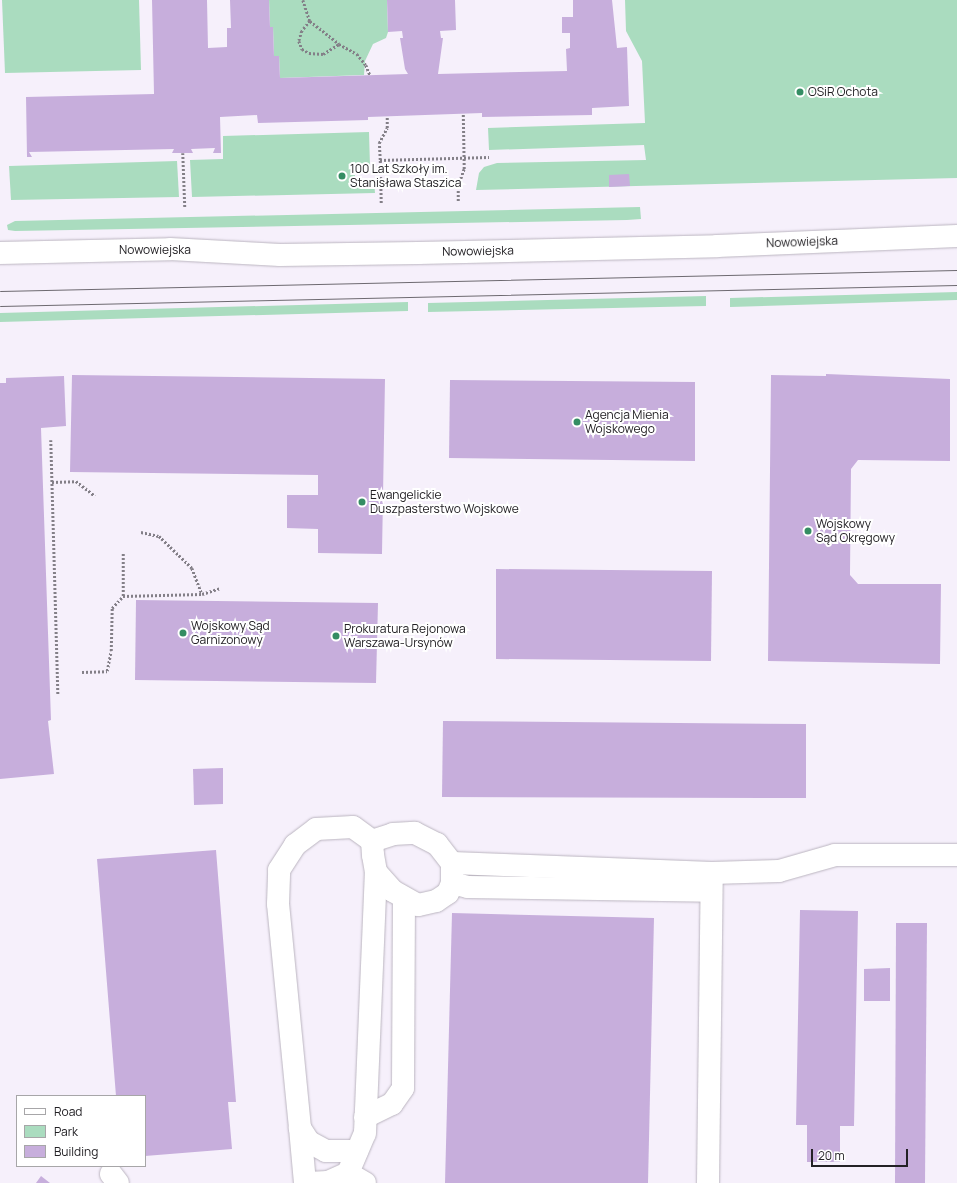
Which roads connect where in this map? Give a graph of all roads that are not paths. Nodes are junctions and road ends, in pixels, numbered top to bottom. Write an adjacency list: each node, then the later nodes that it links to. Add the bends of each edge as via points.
1 (957, 236): 2 (street, Nowowiejska, via 418,253 280,255 151,249)
2 (0, 253)
3 (372, 841): 5 (street); 6 (street, via 393,834 415,833 437,844); 10 (street, via 354,827 316,829 295,845 279,870 278,904)
4 (957, 855): 7 (street, via 834,855 779,871)
5 (376, 872): 8 (street); 9 (street)
6 (452, 873): 7 (street, via 468,887); 8 (street, via 448,893 436,901 418,905)
7 (711, 882): 15 (street)
8 (404, 899): 9 (street, via 403,1088 392,1104)
9 (365, 1117): 11 (street, via 364,1133)
10 (300, 1128): 11 (street, via 309,1142 326,1151); 13 (street)
11 (357, 1151): 12 (street)
12 (357, 1178): 14 (street)
13 (305, 1183)
14 (308, 1183)
15 (708, 1183)

